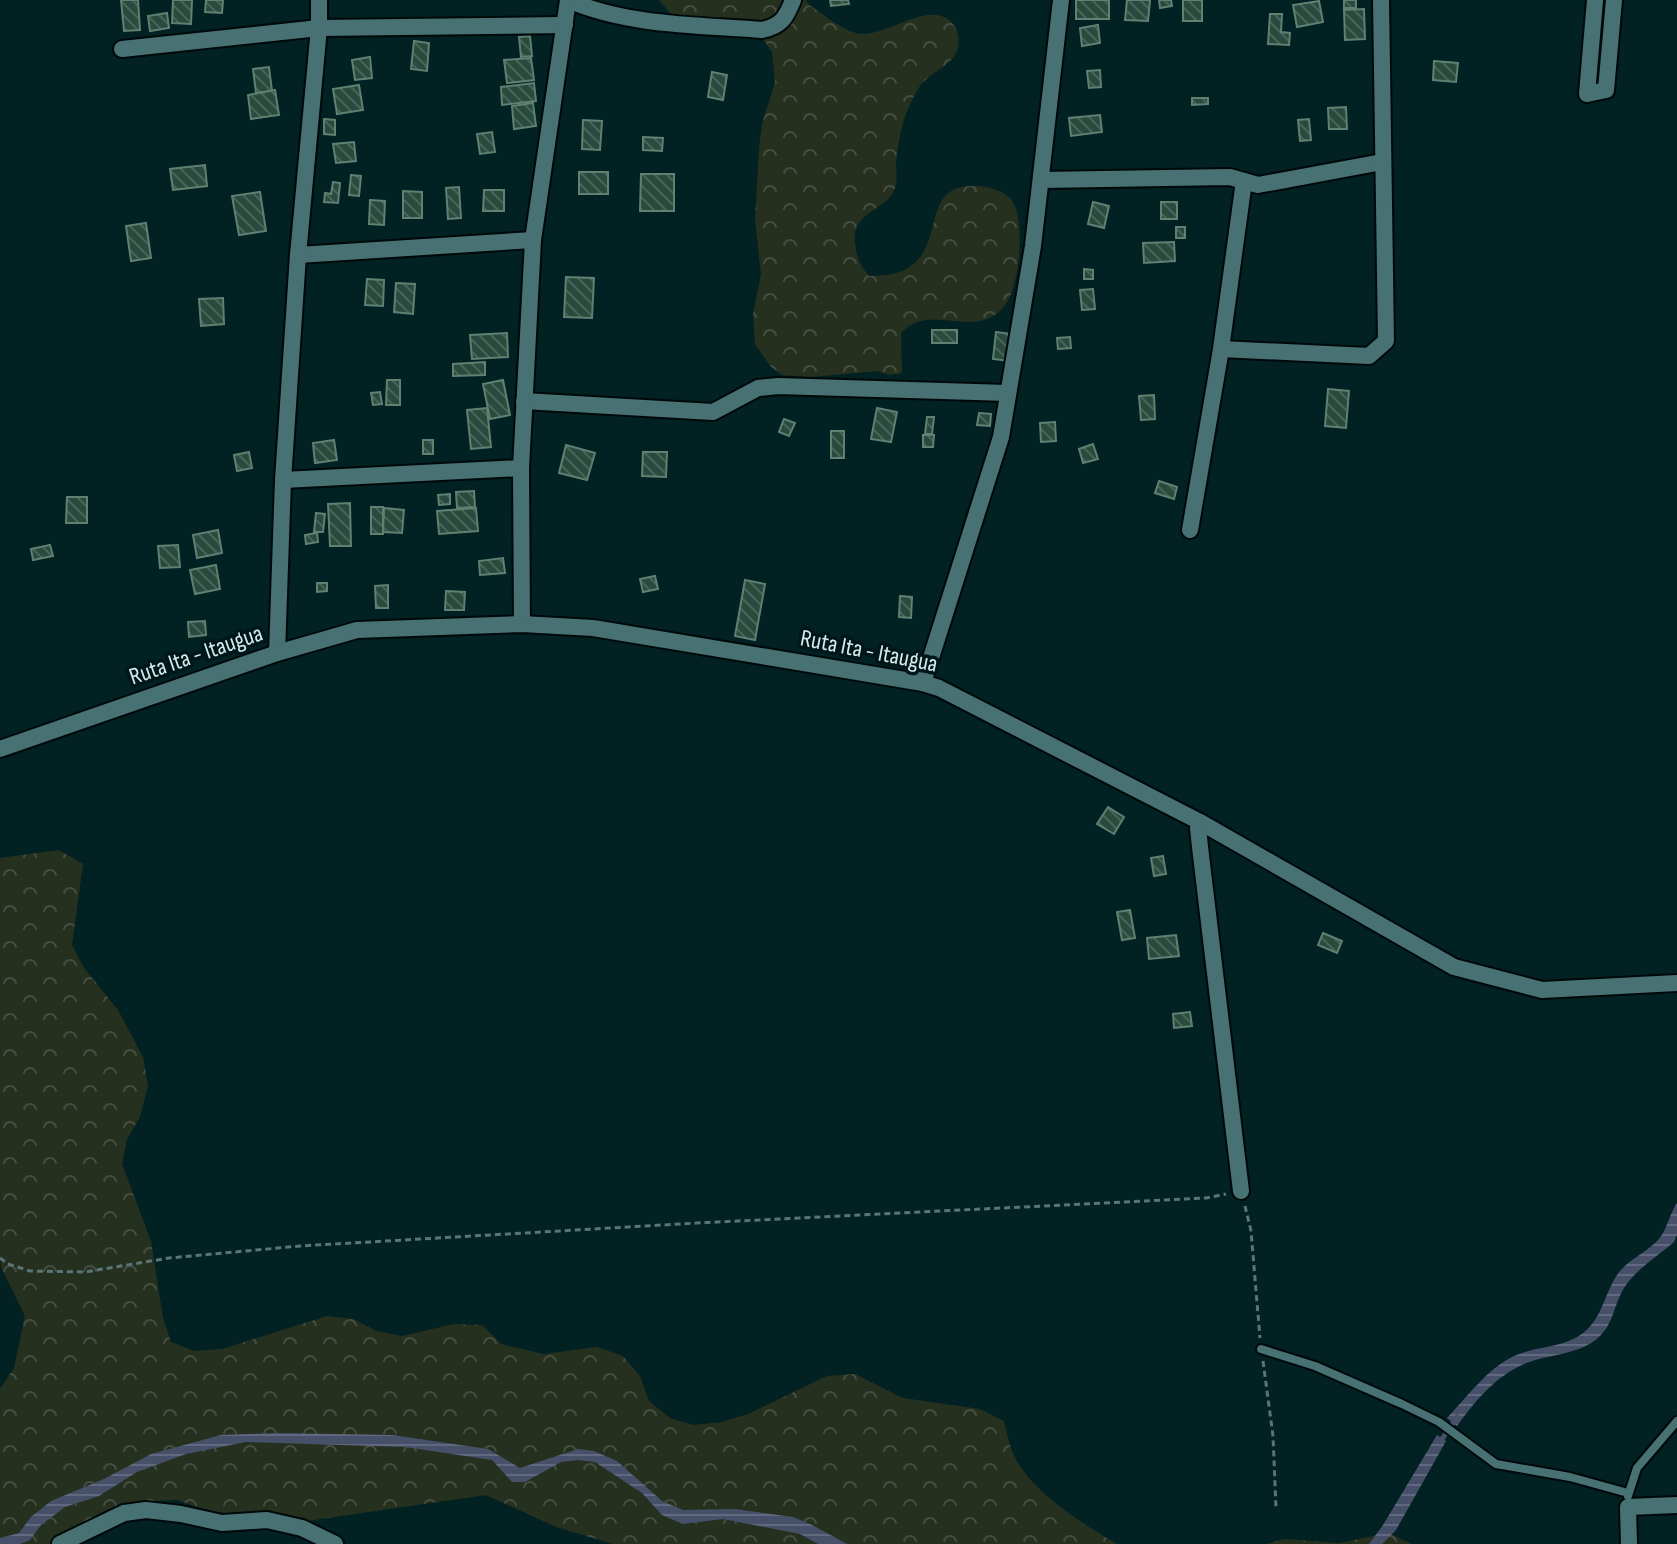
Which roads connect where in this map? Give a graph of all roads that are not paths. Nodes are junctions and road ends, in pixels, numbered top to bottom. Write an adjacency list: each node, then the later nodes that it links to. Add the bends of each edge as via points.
1 (319, 0): 9 (street)
2 (568, 0): 3 (street, via 647,20 762,30 785,20); 8 (street)
3 (793, 0)
4 (1061, 0): 12 (street)
5 (1381, 0): 11 (street)
6 (1595, 0): 7 (street, via 1587,94 1606,90)
7 (1614, 0)
8 (565, 25): 9 (street); 14 (street)
9 (319, 28): 10 (street); 15 (street)
10 (122, 49)
11 (1382, 162): 13 (street, via 1258,185); 16 (street, via 1386,341 1369,356)
12 (1041, 180): 13 (street); 17 (street)
13 (1244, 181): 16 (street)
14 (533, 240): 15 (street); 18 (street)
15 (298, 255): 20 (street)
16 (1221, 349): 21 (street)
17 (1008, 393): 18 (street, via 778,386 758,388 713,412); 24 (street, via 1001,437)
18 (524, 401): 19 (street)
19 (521, 468): 20 (street); 22 (street)
20 (283, 480): 23 (street)
21 (1190, 530)
22 (522, 624): 23 (street, Ruta Ita - Itaugua, via 357,630); 24 (street, Ruta Ita - Itaugua, via 593,628)
23 (277, 653): 25 (street, Ruta Ita - Itaugua)
24 (923, 683): 26 (street, Ruta Ita - Itaugua)
25 (0, 749)
26 (1200, 822): 27 (street, Ruta Ita - Itaugua, via 1454,967 1542,990); 28 (street)
27 (1677, 983)
28 (1241, 1191)
29 (1261, 1349): 31 (lane, via 1315,1366 1439,1422 1496,1464 1570,1477)
30 (1677, 1421): 31 (lane, via 1637,1468)
31 (1628, 1500): 32 (street); 35 (street)
32 (1677, 1505)
33 (60, 1544): 34 (street, via 124,1513 146,1510 222,1523 267,1520 302,1528)
34 (335, 1544)
35 (1629, 1544)

